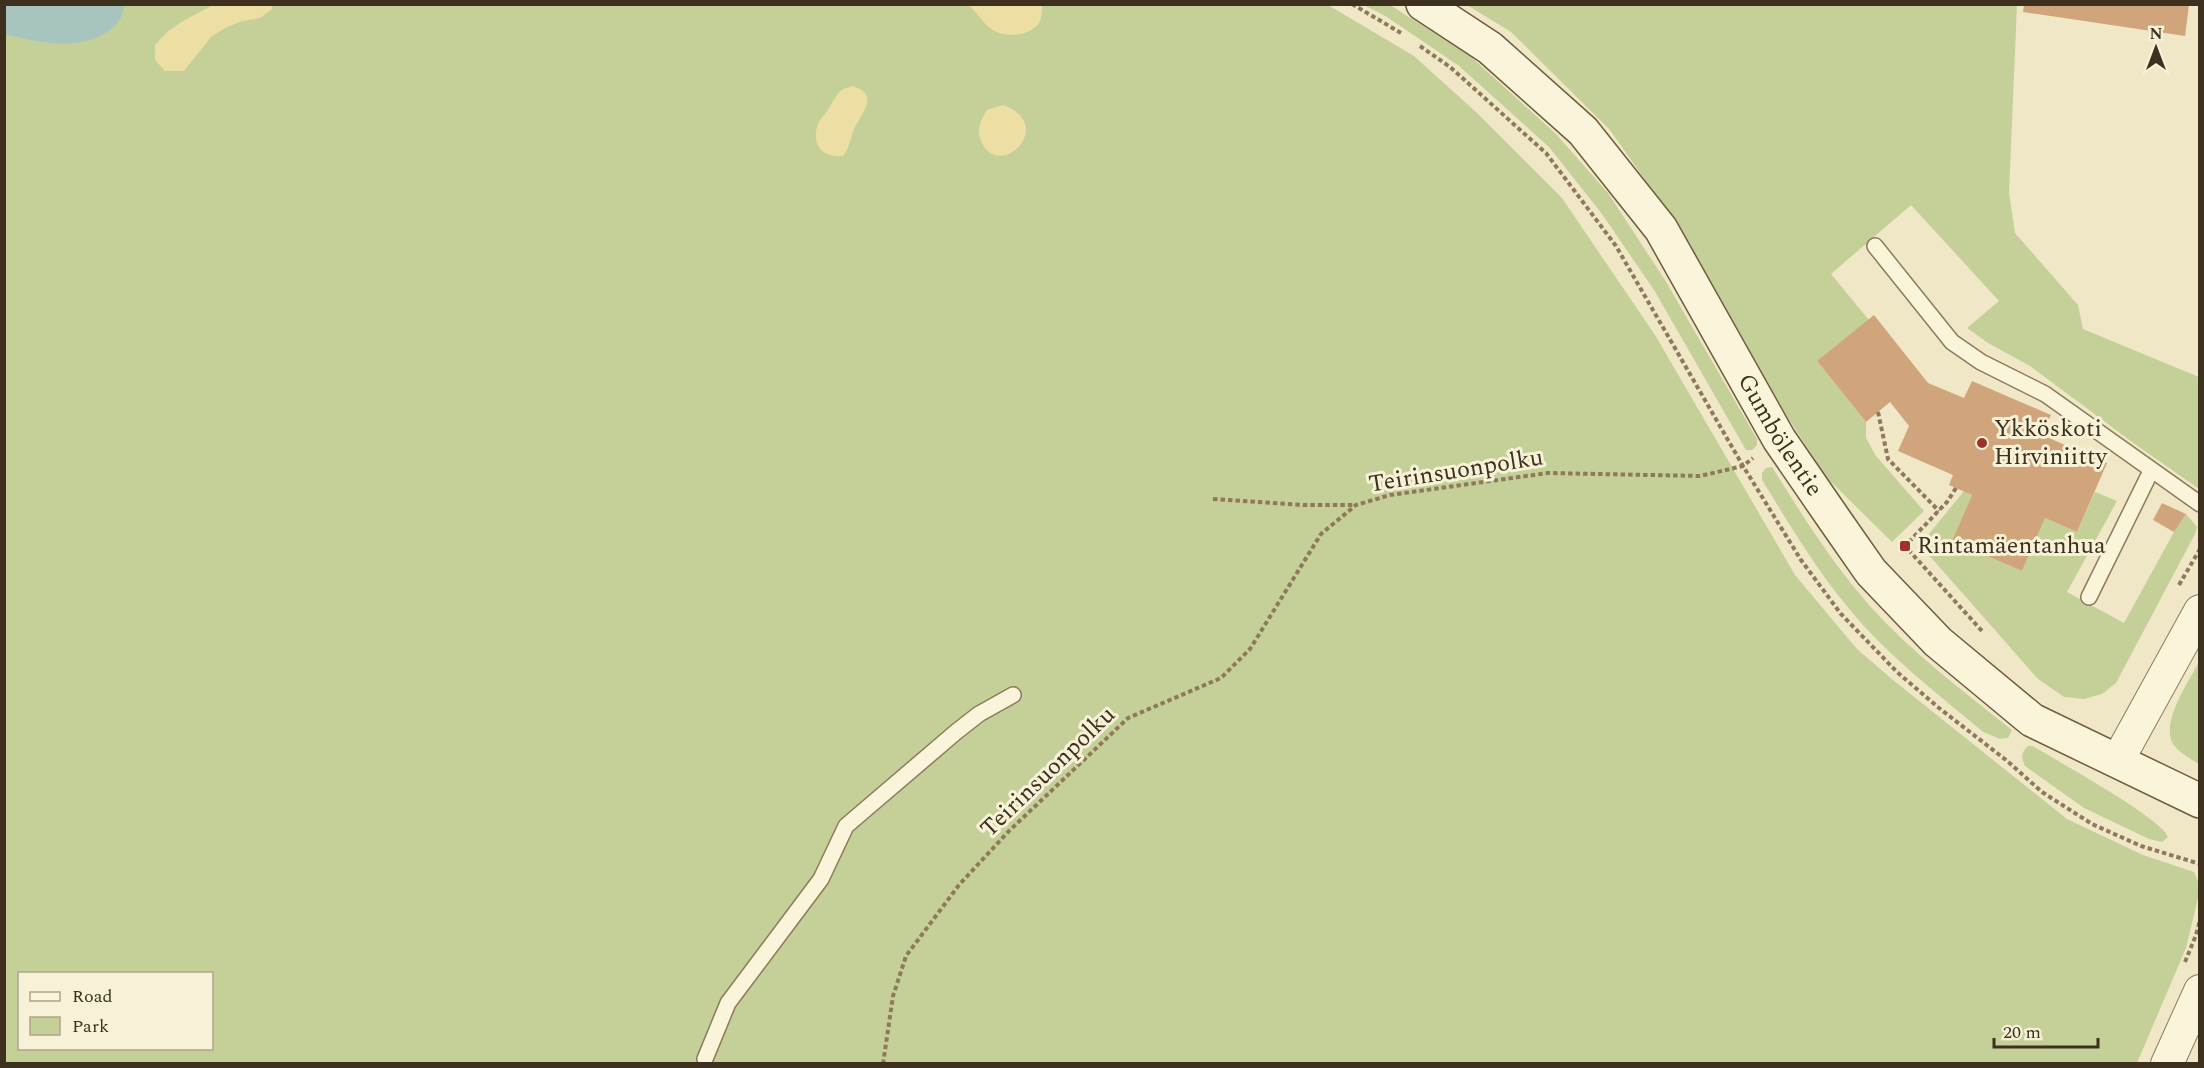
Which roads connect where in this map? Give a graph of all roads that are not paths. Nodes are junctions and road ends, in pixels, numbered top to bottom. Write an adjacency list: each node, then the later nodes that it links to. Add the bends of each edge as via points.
1 (1423, 4): 8 (main road, Gumbölentie, via 1490,48 1583,131 1661,229 1779,439 1871,572 1938,642 2032,720)
2 (1875, 246): 3 (lane, via 1952,342 1981,362 2045,394)
3 (2151, 471): 4 (lane); 5 (lane)
4 (2199, 504)
5 (2089, 597)
6 (2199, 611): 8 (street)
7 (1013, 695): 11 (lane, via 956,732 846,826 821,879 728,1004)
8 (2118, 760): 9 (main road, Gumbölentie)
9 (2199, 801)
10 (2199, 991): 12 (street)
11 (705, 1059)
12 (2167, 1064)

